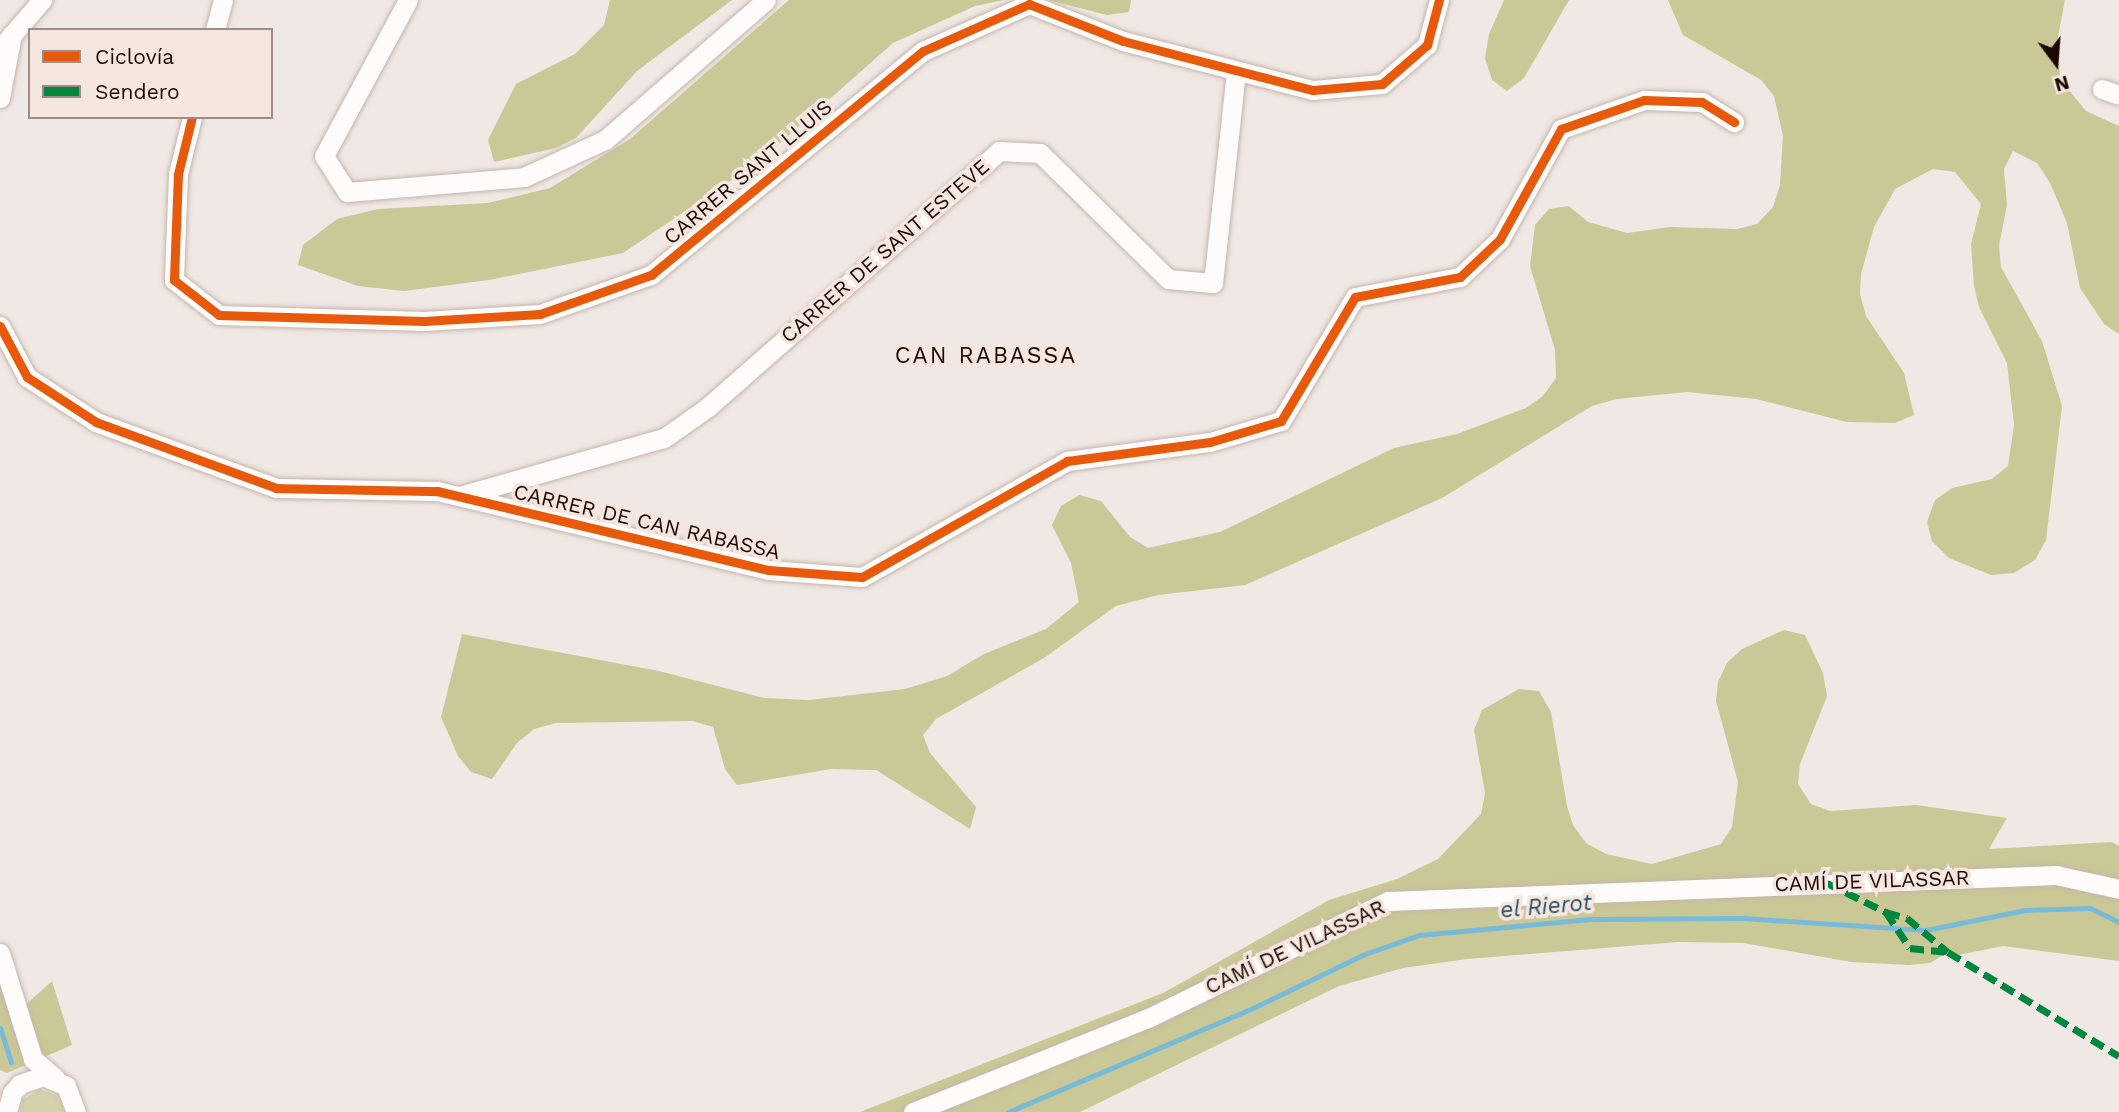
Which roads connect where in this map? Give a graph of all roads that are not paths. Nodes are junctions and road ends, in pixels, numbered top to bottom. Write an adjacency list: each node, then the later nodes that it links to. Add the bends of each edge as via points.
1 (42, 0): 7 (street)
2 (223, 0): 6 (street)
3 (408, 0): 4 (street, via 324,156 347,192 524,177 536,172 605,140)
4 (766, 0)
5 (1439, 0): 8 (street, CARRER SANT LLUIS, via 1427,45 1382,84 1313,90)
6 (216, 28)
7 (6, 41): 9 (street)
8 (1236, 72): 10 (street, CARRER SANT LLUIS, via 1123,41 1029,4 923,51 651,275 540,314 424,321 219,315 174,279 178,174); 13 (street, CARRER DE SANT ESTEVE, via 1213,283 1168,279 1040,153 999,151 708,407 664,438)
9 (0, 98)
10 (192, 119)
11 (1734, 122): 13 (street, CARRER DE CAN RABASSA, via 1702,102 1644,100 1561,129 1500,239 1460,277 1355,297 1281,422 1210,442 1067,461 862,577 769,570)
12 (0, 326): 13 (street, CARRER DE CAN RABASSA, via 27,377 96,422 276,488 437,491)
13 (459, 496)
14 (2119, 889): 22 (street, CAMÍ DE VILASSAR, via 2056,875 1388,901 1148,1018)
15 (0, 953): 16 (street)
16 (33, 1059): 17 (street); 19 (street)
17 (55, 1079): 19 (street); 21 (street, via 66,1086)
18 (0, 1080): 19 (street)
19 (23, 1082): 20 (street)
20 (5, 1106)
21 (79, 1109)
22 (913, 1112)

